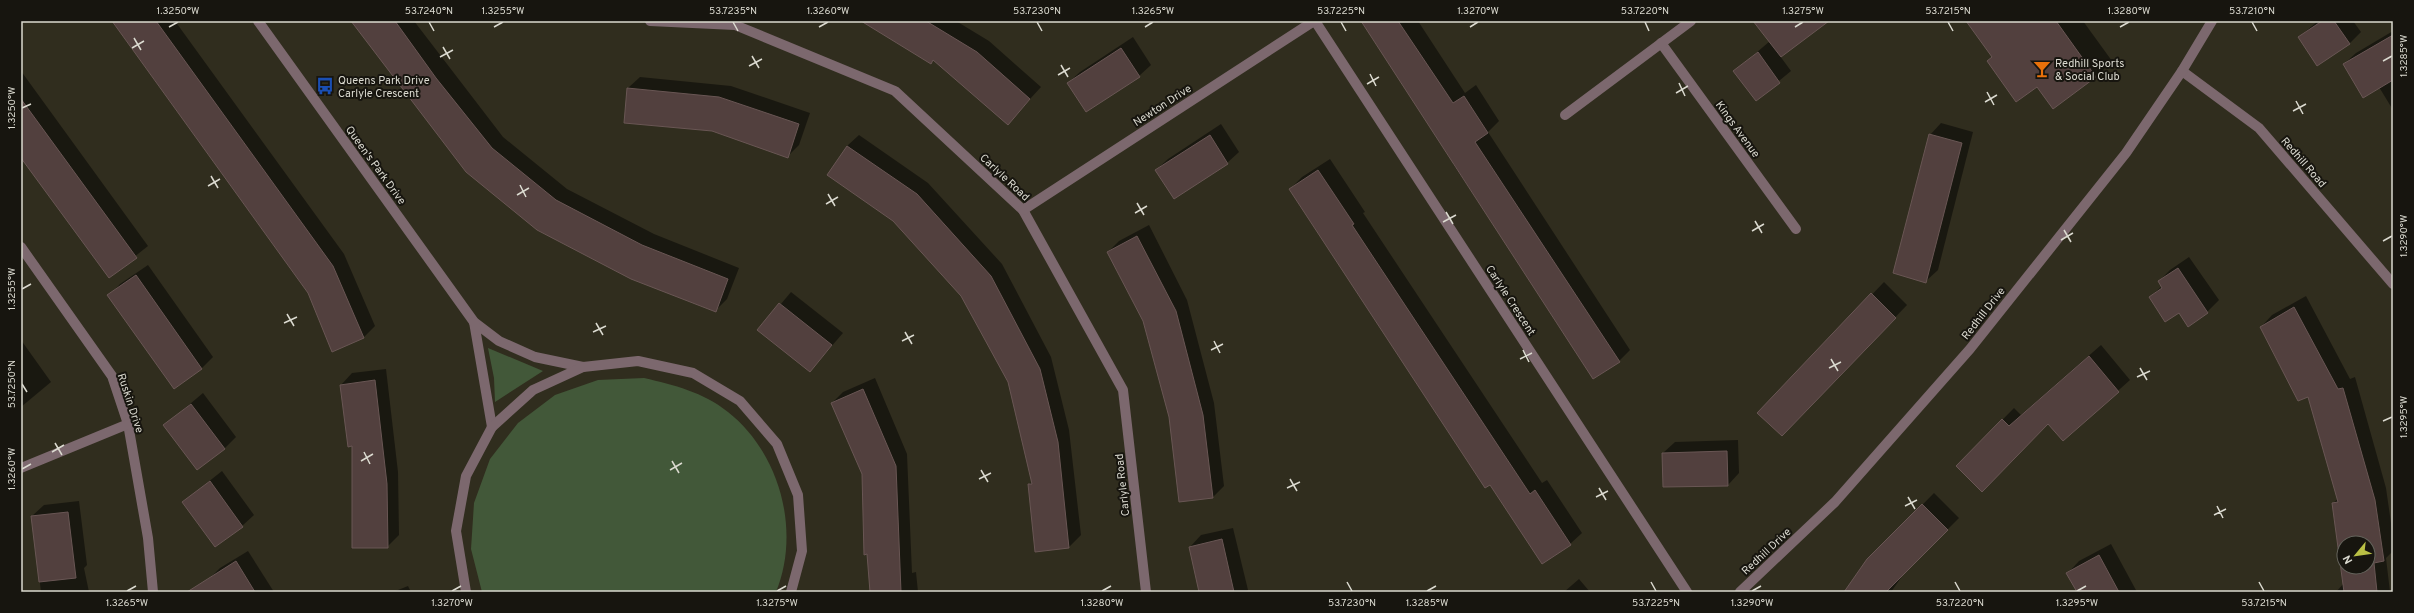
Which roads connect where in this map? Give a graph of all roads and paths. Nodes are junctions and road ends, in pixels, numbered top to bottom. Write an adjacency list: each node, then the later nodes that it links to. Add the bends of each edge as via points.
1 (258, 21): 13 (street, Queen's Park Drive)
2 (650, 21): 9 (street, Carlyle Road, via 735,25 895,91)
3 (1315, 21): 9 (street, Newton Drive); 22 (street, Carlyle Crescent)
4 (1691, 21): 6 (street)
5 (2212, 21): 7 (street, Redhill Drive)
6 (1661, 43): 8 (street); 10 (street, Kings Avenue)
7 (2182, 71): 12 (street, Redhill Road, via 2259,128); 23 (street, Redhill Drive, via 2126,152 1970,349 1835,502)
8 (1565, 115)
9 (1023, 210): 21 (street, Carlyle Road, via 1123,390)
10 (1796, 229)
11 (21, 247): 15 (street, Ruskin Drive, via 112,376)
12 (2393, 284)
13 (474, 322): 14 (street, Queen's Park Drive, via 499,341 535,357); 16 (street, Queen's Park Drive)
14 (583, 367): 16 (street, Queen's Park Drive, via 533,390); 20 (street, Queen's Park Drive, via 638,361 693,373 740,402 777,444 798,495 802,551)
15 (128, 424): 17 (street); 18 (street, Ruskin Drive, via 148,538)
16 (492, 427): 19 (street, Queen's Park Drive, via 466,476 456,531)
17 (21, 468)
18 (153, 592)
19 (466, 592)
20 (791, 592)
21 (1146, 592)
22 (1687, 592)
23 (1740, 592)

